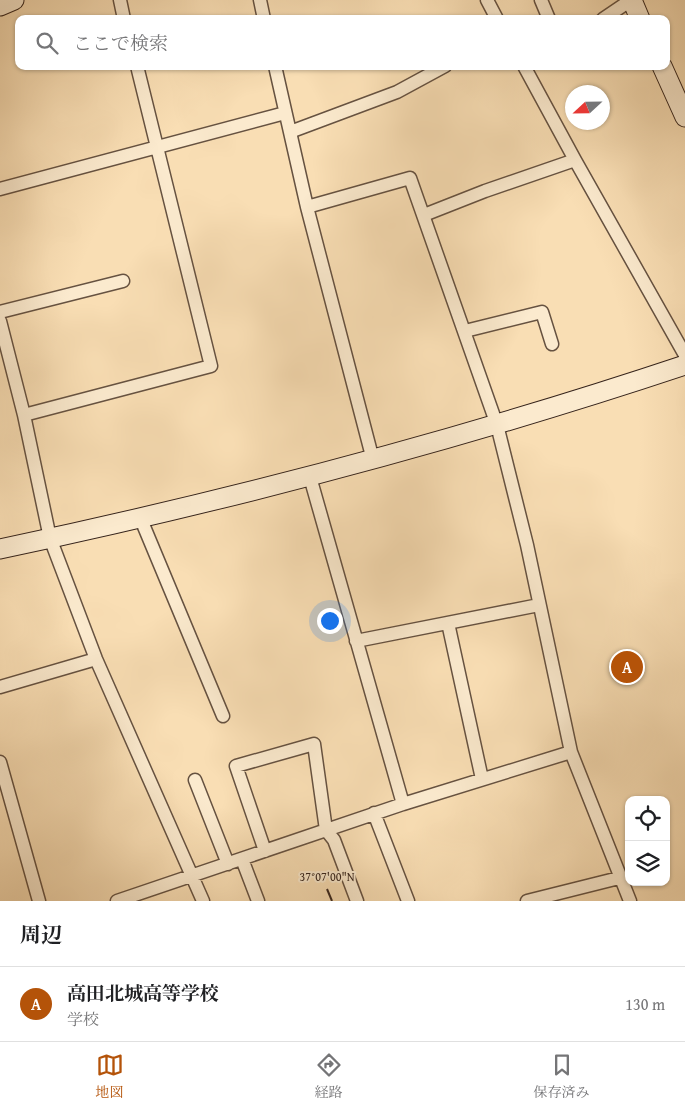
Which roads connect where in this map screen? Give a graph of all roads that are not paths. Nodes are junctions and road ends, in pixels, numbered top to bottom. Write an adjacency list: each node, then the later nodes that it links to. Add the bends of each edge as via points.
1 (14, 0): 7 (street)
2 (120, 0): 8 (street)
3 (260, 0): 9 (street)
4 (487, 0): 10 (street)
5 (541, 0): 11 (street)
6 (631, 0): 12 (street); 13 (street)
7 (0, 6)
8 (123, 15)
9 (263, 15)
10 (495, 15)
11 (547, 15)
12 (609, 15)
13 (638, 15)
14 (138, 70): 22 (street)
15 (276, 70): 19 (street)
16 (437, 70): 21 (street, via 397,92)
17 (529, 70): 23 (street)
18 (664, 70): 20 (street)
19 (286, 113): 21 (street); 22 (street)
20 (685, 118)
21 (290, 132): 25 (street)
22 (158, 148): 24 (street); 35 (street, via 211,366)
23 (575, 160): 26 (street, via 485,190); 32 (street)
24 (0, 189)
25 (307, 207): 26 (street, via 410,178); 37 (street)
26 (424, 215): 30 (street)
27 (123, 281): 28 (street)
28 (0, 312)
29 (0, 322): 34 (street)
30 (465, 332): 31 (street, via 542,312); 36 (street)
31 (552, 344)
32 (685, 355)
33 (685, 365): 36 (street)
34 (6, 370): 35 (street)
35 (24, 416): 40 (street)
36 (497, 425): 37 (street); 42 (street)
37 (373, 460): 38 (street)
38 (310, 477): 39 (street); 44 (street)
39 (140, 517): 40 (street); 47 (street)
40 (50, 538): 41 (street); 45 (street)
41 (0, 549)
42 (539, 605): 43 (street); 48 (street)
43 (448, 623): 44 (street); 50 (street)
44 (356, 641): 52 (street)
45 (96, 659): 46 (street); 58 (street)
46 (0, 687)
47 (223, 716)
48 (570, 752): 50 (street); 59 (street)
49 (0, 762): 60 (street)
50 (482, 779): 52 (street)
51 (195, 780): 57 (street)
52 (402, 804): 53 (street)
53 (374, 813): 54 (street); 65 (street)
54 (326, 830): 55 (street); 55 (street, via 314,744 236,766); 64 (street, via 334,840)
55 (265, 851): 56 (street)
56 (242, 859): 57 (street); 63 (street)
57 (228, 864): 58 (street)
58 (192, 876): 61 (street); 62 (street)
59 (620, 878): 66 (street); 67 (street)
60 (39, 901)
61 (118, 901)
62 (203, 901)
63 (258, 901)
64 (357, 901)
65 (408, 901)
66 (527, 901)
67 (630, 901)

